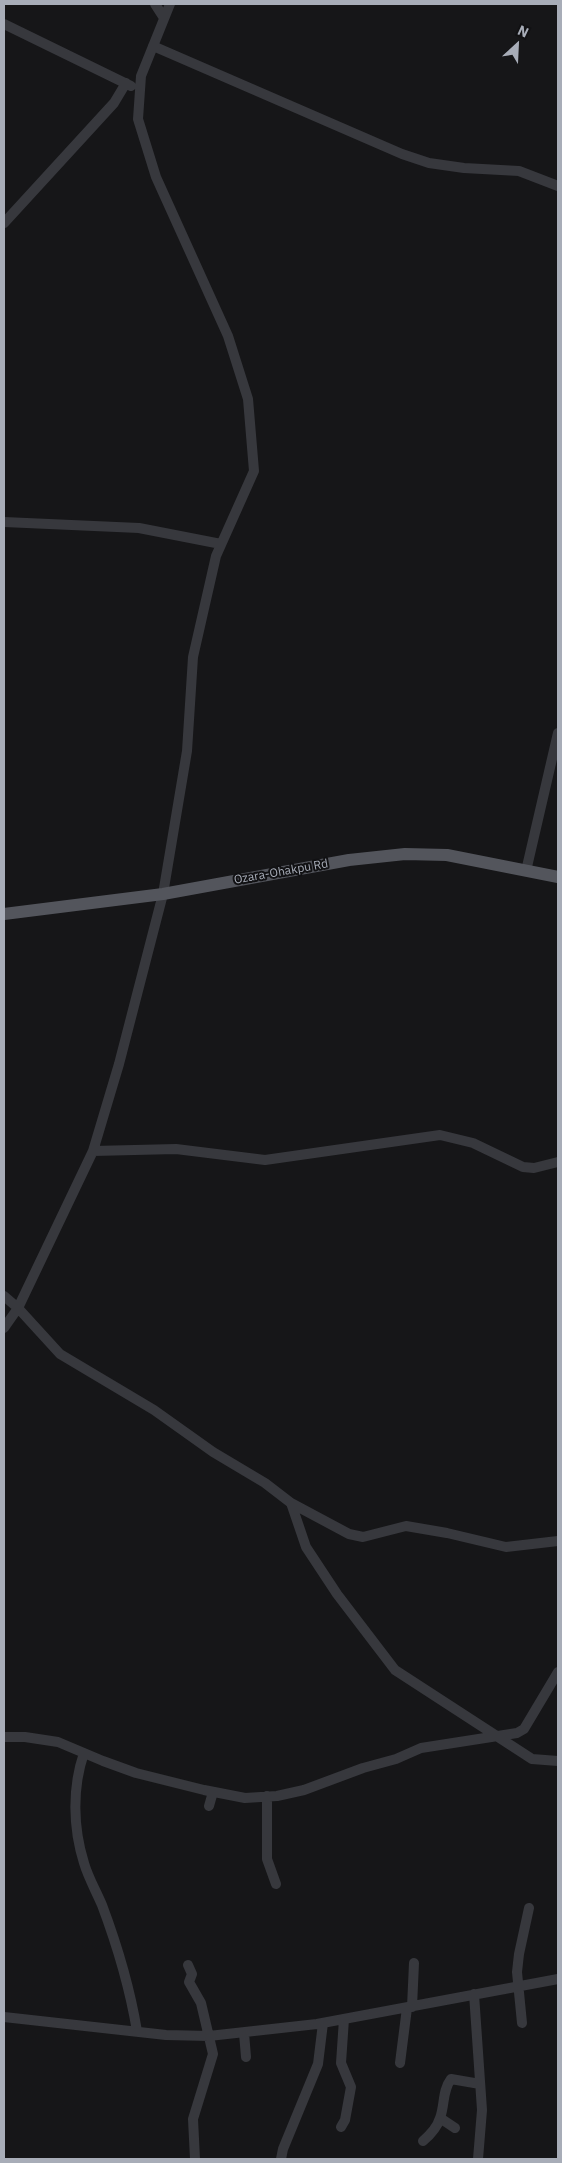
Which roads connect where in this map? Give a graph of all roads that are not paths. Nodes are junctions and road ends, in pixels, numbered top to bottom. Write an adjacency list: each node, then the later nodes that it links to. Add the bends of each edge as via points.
1 (155, 4): 3 (street)
2 (170, 4): 3 (street)
3 (164, 18): 5 (street)
4 (4, 24): 6 (street)
5 (153, 46): 7 (street, via 141,76); 8 (street, via 402,154 429,163 519,171)
6 (126, 83): 7 (street); 9 (street, via 114,103)
7 (140, 90): 11 (street, via 138,119 156,177 228,336 248,399 254,471)
8 (558, 186)
9 (4, 222)
10 (4, 522): 11 (street, via 139,528)
11 (221, 544): 15 (street, via 193,657 187,751)
12 (558, 733): 13 (street)
13 (526, 871): 14 (main road, Ozara-Ohakpu Rd); 15 (main road, Ozara-Ohakpu Rd, via 447,855 405,854 349,860)
14 (558, 878)
15 (163, 894): 16 (main road, Ozara-Ohakpu Rd); 17 (street, via 119,1064)
16 (4, 914)
17 (92, 1151): 18 (street, via 176,1149 265,1160 440,1135 472,1143 523,1167 534,1168); 20 (street)
18 (558, 1162)
19 (4, 1296): 20 (street)
20 (18, 1308): 21 (street); 22 (street, via 60,1354 154,1410)
21 (4, 1328)
22 (292, 1502): 23 (street, via 349,1534 363,1537 406,1526 506,1547); 25 (street, via 306,1547 395,1670)
23 (558, 1542)
24 (558, 1672): 25 (street, via 524,1729 517,1734)
25 (497, 1736): 28 (street, via 532,1759); 30 (street, via 421,1748 304,1790)
26 (4, 1738): 27 (street, via 25,1737 58,1742)
27 (84, 1753): 29 (street, via 136,1772); 44 (street, via 77,1774 77,1838 119,1960)
28 (558, 1762)
29 (213, 1792): 30 (street, via 245,1798); 31 (street)
30 (267, 1796): 32 (street, via 267,1859)
31 (209, 1806)
32 (276, 1884)
33 (529, 1908): 37 (street, via 519,1954 517,1972)
34 (414, 1963): 39 (street)
35 (188, 1964): 46 (street, via 192,1974 189,1982 202,2003)
36 (558, 1979): 37 (street)
37 (520, 1986): 38 (street); 43 (street)
38 (474, 1994): 39 (street); 49 (street)
39 (409, 2007): 41 (street); 48 (street)
40 (4, 2017): 44 (street)
41 (344, 2019): 42 (street); 51 (street, via 341,2063 351,2087)
42 (323, 2023): 45 (street); 55 (street, via 318,2064)
43 (522, 2023)
44 (137, 2031): 46 (street)
45 (244, 2033): 46 (street); 47 (street)
46 (209, 2036): 54 (street, via 213,2054 193,2119)
47 (246, 2056)
48 (400, 2062)
49 (480, 2084): 50 (street, via 451,2079 446,2085); 56 (street, via 482,2110)
50 (440, 2118): 52 (street); 53 (street)
51 (341, 2127)
52 (455, 2128)
53 (423, 2141)
54 (195, 2159)
55 (281, 2159)
56 (478, 2159)

